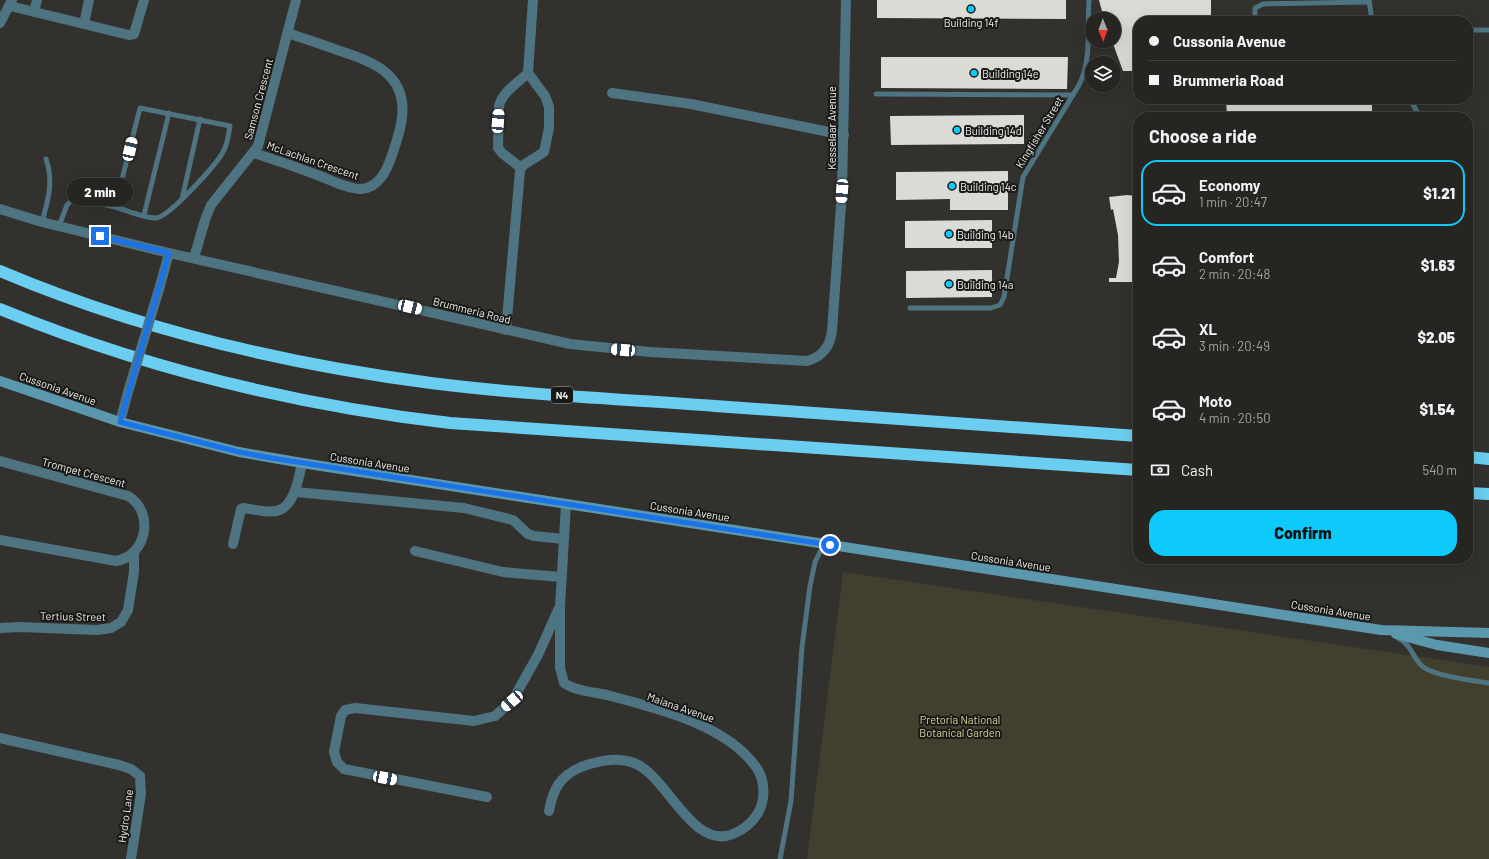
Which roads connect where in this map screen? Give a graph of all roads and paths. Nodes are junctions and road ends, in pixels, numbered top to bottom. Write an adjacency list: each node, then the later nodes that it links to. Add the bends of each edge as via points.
1 (37, 0): 10 (street)
2 (90, 0): 14 (street)
3 (144, 0): 14 (street, via 134,34)
4 (296, 0): 17 (street, Samson Crescent)
5 (533, 0): 18 (street)
6 (846, 0): 24 (street, Kesselaar Avenue)
7 (1089, 0): 21 (lane, Kingfisher Street, via 1086,63 1082,80)
8 (1369, 1): 11 (lane, via 1263,4 1256,8); 12 (lane)
9 (11, 3): 10 (street); 13 (street)
10 (34, 12): 14 (street)
11 (1255, 16)
12 (1371, 16)
13 (0, 23)
14 (84, 24)
15 (1473, 30): 16 (lane)
16 (1489, 30)
17 (288, 33): 25 (street, Samson Crescent, via 262,138); 25 (street, McLachlan Crescent, via 368,60 381,68 395,83 400,93 403,116 399,132 384,174 374,185 362,189 346,186)
18 (528, 73): 27 (street, via 548,101 549,128 544,152); 27 (street, via 506,93 499,106 498,148)
19 (612, 93): 24 (street, via 691,104)
20 (876, 94): 21 (lane)
21 (1073, 95): 37 (lane, Kingfisher Street, via 1023,176 1002,302 991,308)
22 (169, 113): 23 (lane); 29 (lane, via 140,108); 31 (lane)
23 (200, 119): 28 (lane); 28 (lane, via 230,126 227,144 213,167)
24 (844, 135): 40 (street, Kesselaar Avenue, via 832,331)
25 (254, 153): 35 (street, Samson Crescent, via 211,205)
26 (46, 159): 32 (lane, via 51,179 50,194)
27 (521, 168): 39 (street)
28 (182, 200): 31 (lane, via 158,218)
29 (115, 207): 31 (lane); 33 (lane, via 85,200 72,200 67,205)
30 (0, 209): 32 (street, Brummeria Road)
31 (144, 216)
32 (42, 222): 33 (street, Brummeria Road)
33 (59, 226): 34 (street, Brummeria Road)
34 (169, 253): 35 (street, Brummeria Road); 42 (street, bridge)
35 (194, 258): 39 (street, Brummeria Road)
36 (0, 270): 43 (highway, N4, via 80,301 165,328 260,352 388,377 497,390)
37 (910, 308)
38 (0, 309): 48 (highway, via 116,352 209,378 294,399 388,415 450,423)
39 (506, 330): 40 (street, Brummeria Road, via 588,347 776,360 807,361 818,357)
40 (826, 350)
41 (0, 381): 42 (main road, Cussonia Avenue)
42 (120, 422): 47 (main road, Cussonia Avenue, via 239,452)
43 (1133, 436)
44 (1473, 457): 45 (highway)
45 (1489, 459)
46 (0, 462): 58 (street, Trompet Crescent, via 131,498 142,509 144,523 141,543)
47 (302, 463): 49 (street); 52 (main road, Cussonia Avenue)
48 (1133, 470)
49 (296, 492): 53 (street, via 464,508 513,520 528,534 534,536); 55 (street, via 279,510 240,509)
50 (1473, 493): 51 (highway)
51 (1489, 494)
52 (566, 504): 53 (street, Maiana Avenue); 56 (main road, Cussonia Avenue)
53 (564, 539): 59 (street, Maiana Avenue)
54 (0, 540): 58 (street, via 116,561)
55 (233, 544)
56 (824, 544): 62 (main road, Cussonia Avenue); 70 (lane, via 815,562 810,586 802,647 791,801)
57 (415, 551): 59 (street, via 503,572)
58 (134, 554): 61 (street, Tertius Street, via 128,610 121,622 111,628)
59 (560, 577): 60 (street, Maiana Avenue)
60 (560, 607): 67 (street, via 538,655 512,701 495,716 474,721 355,708 345,710 341,716 334,752 337,762 344,769); 68 (street, Maiana Avenue, via 560,668 564,683 679,717 718,733 750,758 761,776 763,795 758,812 746,826 726,837 713,836 684,814 650,773 634,763 614,759 596,762 565,775 554,788)
61 (0, 628)
62 (1383, 630): 63 (main road, Cussonia Avenue); 64 (main road, Cussonia Avenue, via 1437,645); 65 (lane, via 1407,644 1424,668 1452,677)
63 (1489, 633)
64 (1489, 653)
65 (1489, 683)
66 (0, 738): 69 (street, Hydro Lane, via 119,765 131,769 140,776 141,794)
67 (488, 797)
68 (549, 810)
69 (131, 859)
70 (780, 859)

